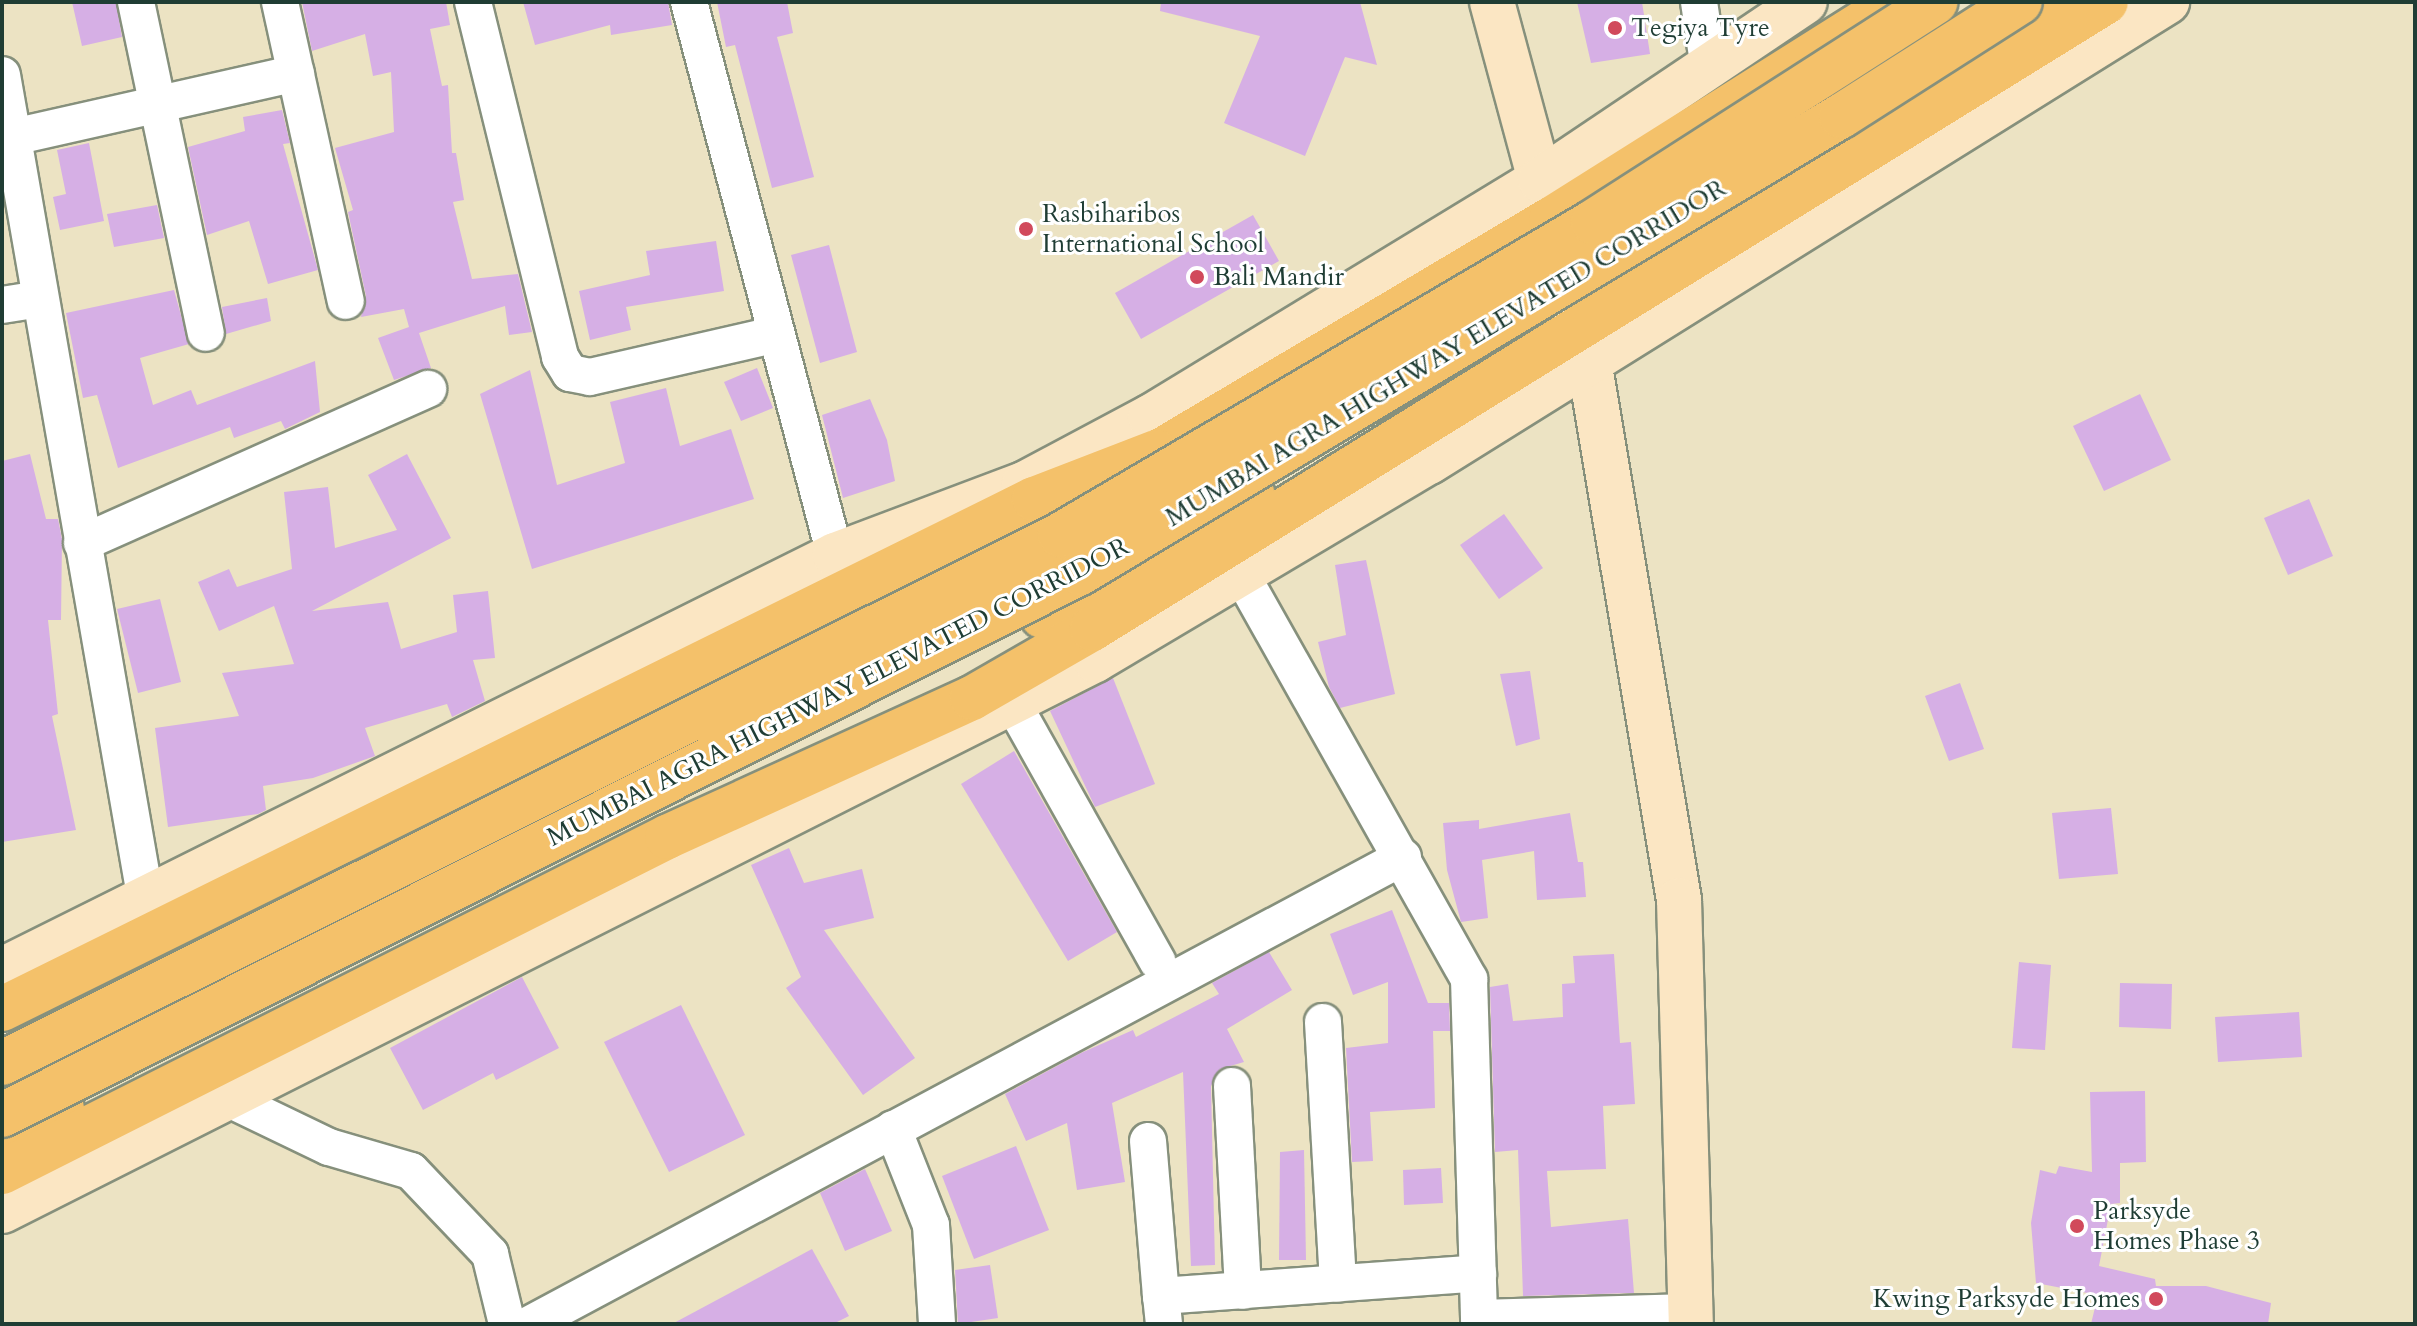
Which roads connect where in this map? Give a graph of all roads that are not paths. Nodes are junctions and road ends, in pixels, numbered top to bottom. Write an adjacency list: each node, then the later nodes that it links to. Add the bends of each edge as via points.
1 (136, 2): 17 (street)
2 (280, 2): 15 (street)
3 (473, 2): 25 (street, via 560,357 570,373 590,377)
4 (689, 2): 25 (street)
5 (1492, 2): 19 (street)
6 (1699, 2): 14 (street)
7 (1805, 2): 14 (street)
8 (1936, 2): 39 (main road, MUMBAI AGRA HIGHWAY ELEVATED CORRIDOR, bridge, via 1593,222 1060,535)
9 (2020, 2): 42 (main road, MUMBAI AGRA HIGHWAY ELEVATED CORRIDOR, bridge, via 1841,116 1080,573)
10 (2052, 2): 23 (main road)
11 (2106, 2): 23 (main road)
12 (2167, 2): 23 (street)
13 (1885, 8): 19 (main road)
14 (1709, 69): 19 (street)
15 (296, 73): 17 (street); 21 (street)
16 (2, 75): 18 (street)
17 (157, 105): 18 (street); 24 (street)
18 (13, 137): 20 (street)
19 (1545, 200): 23 (street); 27 (main road); 29 (street, via 1024,484)
20 (39, 299): 22 (street); 28 (street)
21 (346, 301)
22 (2, 305)
23 (1582, 330): 30 (street); 44 (main road, via 1095,590); 46 (main road, via 972,698 667,837); 52 (street, via 1679,900)
24 (206, 333)
25 (773, 335): 29 (street)
26 (428, 389): 28 (street)
27 (1156, 452): 36 (main road, via 1034,499); 38 (main road, via 1044,523)
28 (82, 543): 33 (street)
29 (835, 555): 33 (street)
30 (1242, 576): 31 (street); 32 (street)
31 (1013, 704): 34 (street); 41 (street)
32 (1403, 857): 43 (street); 48 (street, via 1469,979)
33 (145, 895): 35 (street)
34 (1157, 961)
35 (2, 970)
36 (2, 1009)
37 (1323, 1022): 49 (street)
38 (2, 1043)
39 (2, 1063)
40 (1232, 1086): 50 (street)
41 (227, 1098): 47 (street); 54 (street, via 329,1147 411,1171 490,1254)
42 (2, 1115)
43 (893, 1129): 55 (street); 56 (street, via 931,1225)
44 (2, 1138)
45 (1148, 1141): 51 (street)
46 (2, 1172)
47 (2, 1211)
48 (1478, 1273): 49 (street); 53 (street)
49 (1338, 1284): 50 (street)
50 (1243, 1291): 51 (street)
51 (1162, 1310)
52 (1690, 1318): 53 (street)
53 (1479, 1321)
54 (507, 1324)
55 (530, 1324)
56 (937, 1324)

